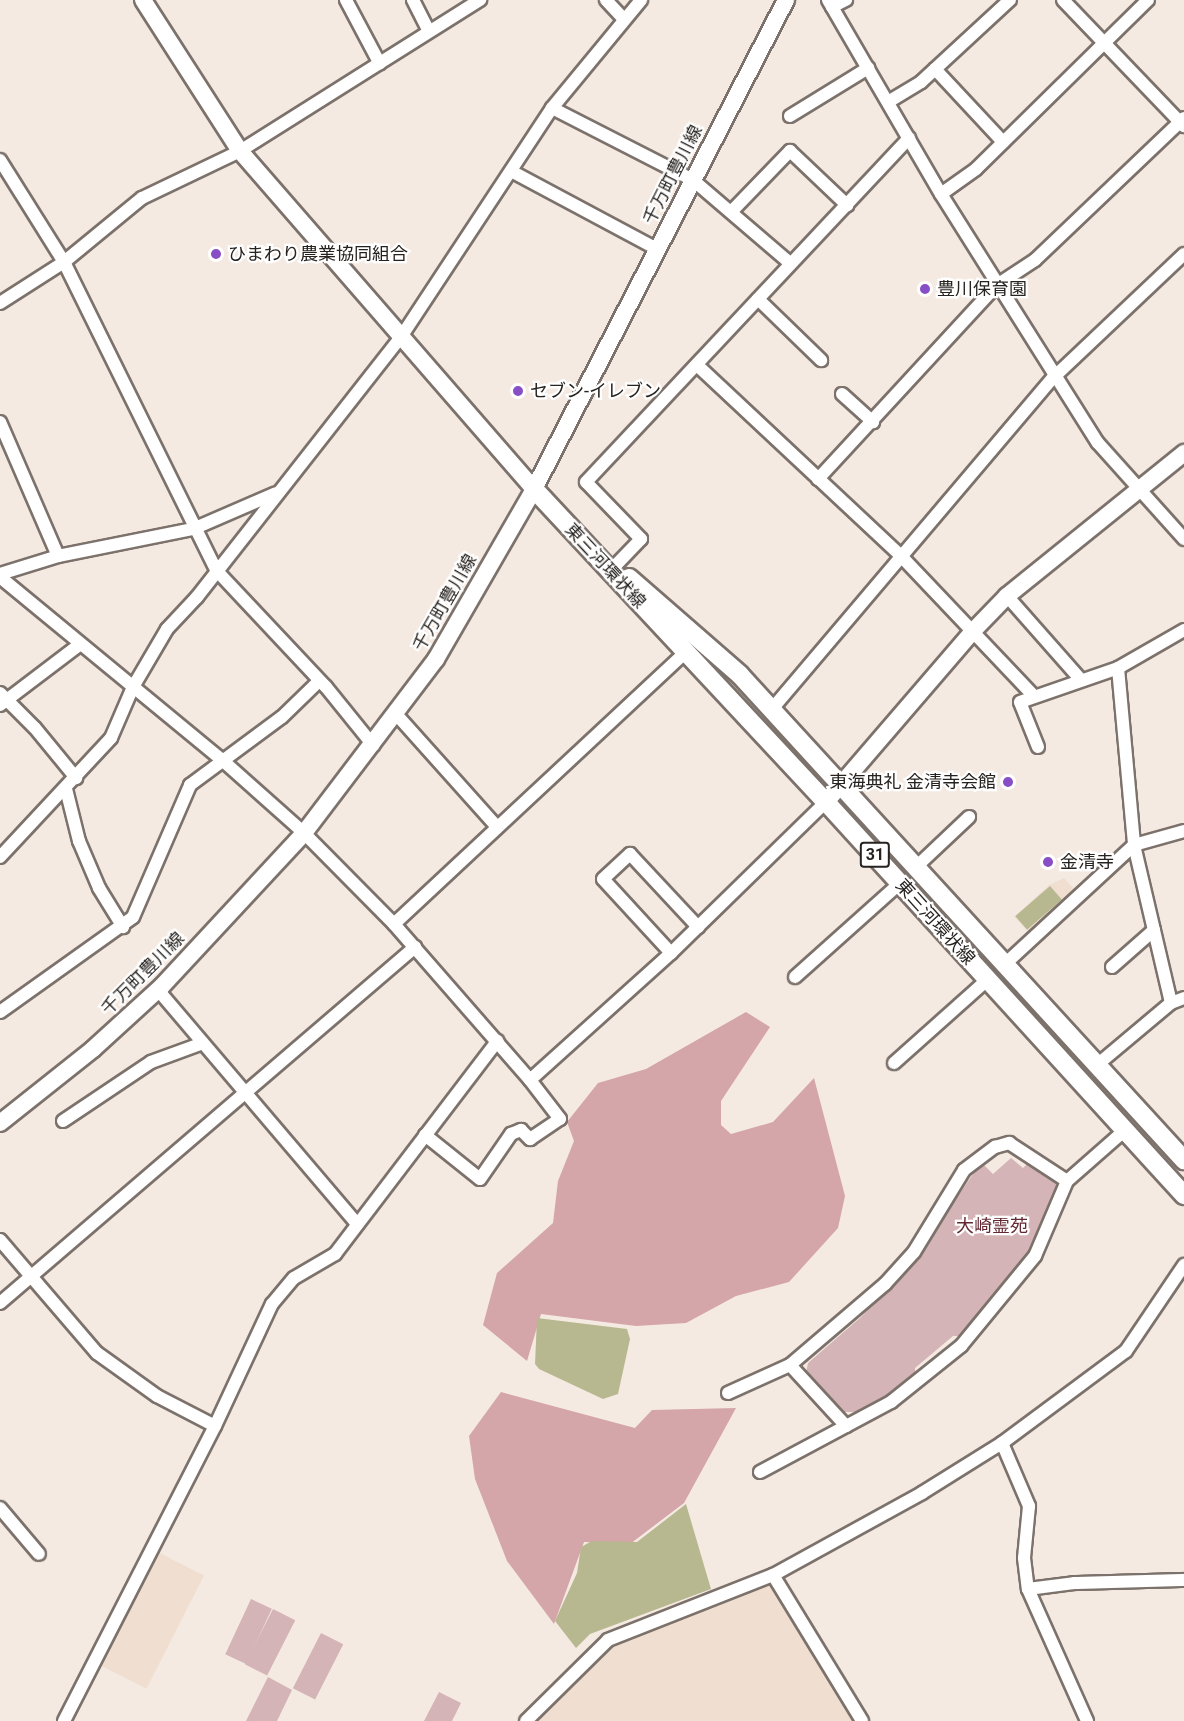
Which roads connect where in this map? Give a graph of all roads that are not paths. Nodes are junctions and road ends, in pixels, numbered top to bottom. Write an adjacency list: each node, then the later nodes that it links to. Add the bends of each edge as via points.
1 (143, 0): 25 (main road)
2 (346, 0): 16 (street)
3 (413, 0): 14 (street)
4 (480, 0): 14 (street)
5 (606, 0): 13 (street)
6 (641, 0): 13 (street)
7 (786, 0): 28 (main road, 千万町豊川線)
8 (846, 0): 12 (street)
9 (1010, 0): 18 (street)
10 (1064, 0): 15 (street)
11 (1148, 0): 15 (street)
12 (830, 4): 17 (street)
13 (624, 19): 20 (street)
14 (429, 31): 16 (street)
15 (1104, 43): 22 (street); 24 (street)
16 (380, 64): 25 (street)
17 (868, 68): 19 (street); 21 (street)
18 (935, 69): 19 (street); 24 (street)
19 (888, 102): 23 (street)
20 (552, 108): 27 (street); 28 (street)
21 (790, 116)
22 (1183, 122): 36 (street, via 1035,260)
23 (909, 138): 29 (street); 30 (street)
24 (1003, 142): 29 (street, via 976,169)
25 (240, 150): 34 (street, via 142,198); 39 (main road)
26 (0, 160): 34 (street)
27 (511, 171): 32 (street); 39 (street)
28 (693, 180): 31 (street); 32 (main road, 千万町豊川線)
29 (941, 194): 36 (street)
30 (847, 205): 31 (street, via 790,151); 35 (street)
31 (731, 212): 35 (street)
32 (657, 249): 48 (main road, 千万町豊川線)
33 (1184, 254): 42 (street)
34 (64, 262): 38 (street); 52 (street, via 164,459)
35 (790, 263): 37 (street)
36 (996, 285): 42 (street); 45 (street)
37 (758, 299): 40 (street); 41 (street)
38 (0, 303)
39 (401, 338): 48 (main road); 50 (street)
40 (821, 360)
41 (697, 365): 47 (street); 56 (street, via 586,482 641,539)
42 (1054, 376): 49 (street, via 1098,443); 55 (street)
43 (842, 394): 45 (street)
44 (0, 422): 54 (street)
45 (873, 422): 47 (street)
46 (1184, 453): 49 (main road)
47 (818, 479): 55 (street)
48 (534, 489): 51 (main road, 東三河環状線 / 31); 71 (main road, 千万町豊川線, via 436,659)
49 (1138, 490): 53 (street); 59 (main road)
50 (277, 492): 52 (street); 57 (street)
51 (562, 520): 56 (main road, 東三河環状線 / 31); 63 (main road, 東三河環状線 / 31)
52 (194, 529): 54 (street); 57 (street)
53 (1184, 539)
54 (58, 556): 58 (street)
55 (901, 556): 60 (street); 70 (street)
56 (614, 567): 70 (main road, 東三河環状線 / 31, via 717,651)
57 (217, 571): 66 (street); 67 (street, via 167,629)
58 (0, 576): 62 (street)
59 (1007, 596): 60 (main road); 65 (street)
60 (974, 630): 68 (street); 76 (main road)
61 (1184, 630): 64 (street)
62 (79, 645): 67 (street); 69 (street)
63 (685, 653): 78 (main road, 東三河環状線 / 31); 80 (street)
64 (1119, 668): 65 (street); 83 (street)
65 (1081, 680): 68 (street)
66 (318, 681): 72 (street); 74 (street, via 282,717)
67 (133, 687): 74 (street); 75 (street, via 111,738)
68 (1034, 696): 73 (street, via 1020,702)
69 (2, 699): 75 (street)
70 (772, 710): 76 (main road, 東三河環状線 / 31)
71 (396, 714): 72 (main road, 千万町豊川線); 80 (street)
72 (373, 745): 82 (main road, 千万町豊川線)
73 (1038, 747)
74 (221, 759): 82 (street); 88 (street, via 190,785 133,917)
75 (76, 778): 77 (street)
76 (841, 785): 78 (main road); 85 (main road, 東三河環状線 / 31)
77 (66, 789): 84 (street); 88 (street, via 79,841 99,888)
78 (826, 802): 86 (main road, 東三河環状線 / 31); 89 (street)
79 (969, 817): 85 (street)
80 (496, 826): 87 (street)
81 (1184, 831): 83 (street)
82 (304, 833): 87 (street); 97 (main road, 千万町豊川線)
83 (1134, 845): 90 (street); 93 (street)
84 (0, 857)
85 (916, 867): 93 (main road, 東三河環状線 / 31)
86 (900, 883): 95 (street); 96 (main road, 東三河環状線 / 31)
87 (394, 924): 91 (street)
88 (123, 927): 100 (street)
89 (698, 927): 92 (street); 92 (street, via 630,854 603,879)
90 (1154, 930): 94 (street); 99 (street)
91 (415, 947): 101 (street); 106 (street)
92 (671, 952): 105 (street)
93 (1005, 964): 104 (main road, 東三河環状線 / 31)
94 (1112, 967)
95 (795, 977)
96 (987, 980): 103 (street); 109 (main road, 東三河環状線 / 31)
97 (158, 990): 102 (street); 108 (main road, 千万町豊川線)
98 (1184, 998): 99 (street)
99 (1171, 1003): 104 (street)
100 (0, 1012)
101 (497, 1041): 105 (street); 110 (street)
102 (203, 1043): 106 (street); 107 (street, via 151,1062)
103 (894, 1063)
104 (1097, 1065): 111 (main road, 東三河環状線 / 31)
105 (530, 1080): 110 (street, via 560,1119 530,1139 521,1130 512,1134 480,1179)
106 (243, 1092): 114 (street); 117 (street)
107 (63, 1120)
108 (0, 1124)
109 (1125, 1130): 112 (street); 113 (main road, 東三河環状線 / 31)
110 (425, 1135): 114 (street)
111 (1184, 1160)
112 (1067, 1181): 119 (street, via 1009,1143 971,1162 914,1252 885,1284); 122 (street, via 1035,1256 961,1346 891,1402)
113 (1184, 1195)
114 (357, 1224): 121 (street, via 335,1254 294,1278 272,1304)
115 (0, 1240): 117 (street)
116 (1184, 1267): 123 (street, via 1126,1350)
117 (31, 1277): 118 (street); 121 (street, via 97,1353 157,1396)
118 (0, 1303)
119 (790, 1365): 120 (street); 122 (street)
120 (728, 1393)
121 (215, 1426): 130 (street)
122 (846, 1426): 124 (street)
123 (1002, 1443): 127 (street, via 922,1493); 129 (street, via 1029,1506 1023,1558)
124 (760, 1472)
125 (0, 1508): 126 (street)
126 (39, 1554)
127 (773, 1575): 131 (street, via 608,1640); 132 (street)
128 (1184, 1580): 129 (street, via 1074,1583)
129 (1028, 1589): 133 (street)
130 (64, 1721)
131 (526, 1721)
132 (862, 1721)
133 (1087, 1721)

